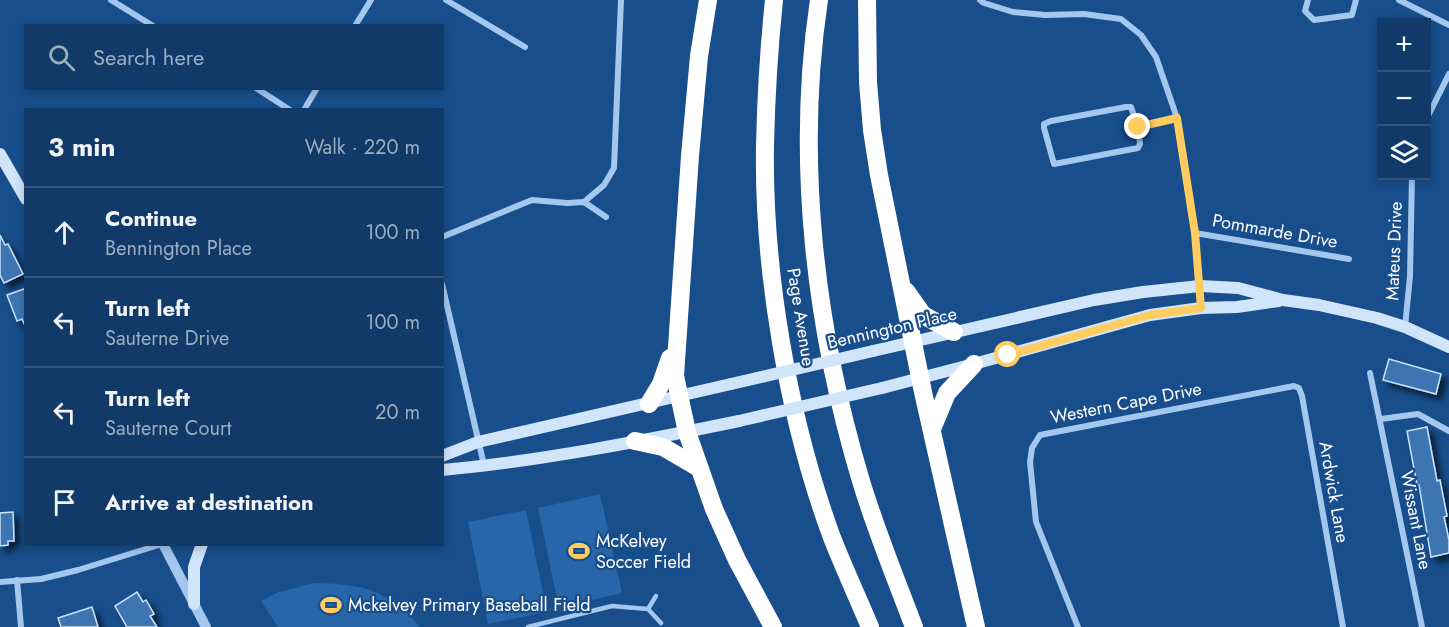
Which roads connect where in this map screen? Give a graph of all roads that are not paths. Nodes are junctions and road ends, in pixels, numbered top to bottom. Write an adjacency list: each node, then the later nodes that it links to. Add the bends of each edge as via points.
1 (111, 0): 13 (street)
2 (371, 0): 14 (street)
3 (446, 0): 16 (street)
4 (621, 0): 28 (street, via 614,168 604,185)
5 (708, 0): 40 (highway, via 699,56)
6 (774, 0): 72 (highway, Page Avenue, via 765,147 770,245 782,340 815,484 834,542)
7 (819, 0): 73 (highway, Page Avenue, via 810,148 820,292 839,398 856,462)
8 (867, 0): 33 (highway, via 872,130)
9 (980, 0): 23 (street, via 1013,12 1121,18 1141,35 1156,57)
10 (1308, 0): 11 (street, via 1305,11 1314,20 1352,15)
11 (1356, 0)
12 (1399, 0): 15 (street)
13 (150, 24)
14 (356, 24)
15 (1449, 24)
16 (525, 47)
17 (1449, 74): 22 (street)
18 (259, 90): 20 (street)
19 (315, 90): 21 (street)
20 (287, 108)
21 (305, 108)
22 (1431, 110)
23 (1177, 118): 24 (street); 30 (street)
24 (1138, 127): 24 (street, via 1138,148 1054,164 1044,124 1131,107)
25 (0, 154): 27 (main road)
26 (1412, 180): 38 (street, Mateus Drive)
27 (24, 196)
28 (584, 202): 29 (street); 31 (street, via 532,200)
29 (606, 217)
30 (1195, 233): 32 (street, Pommarde Drive); 34 (street)
31 (444, 236)
32 (1349, 259)
33 (902, 285): 39 (highway, via 924,315); 41 (highway)
34 (1200, 286): 36 (main road, Bennington Place, via 1238,288); 37 (street); 39 (main road, Bennington Place, via 1094,300)
35 (444, 293): 54 (street)
36 (1283, 300): 37 (main road, Bennington Place); 38 (main road, Bennington Place, via 1350,311)
37 (1201, 308): 43 (main road, Bennington Place, via 1150,315)
38 (1405, 327): 42 (main road, Bennington Place)
39 (954, 332): 41 (main road, Bennington Place)
40 (677, 337): 47 (highway, via 675,376); 48 (highway, via 661,384)
41 (913, 341): 45 (highway); 47 (main road, Bennington Place, bridge)
42 (1449, 347)
43 (974, 364): 45 (main road, Bennington Place); 50 (highway, via 947,393)
44 (1371, 373): 49 (street, Wissant Lane)
45 (920, 379): 50 (highway); 52 (main road, Bennington Place, bridge)
46 (1275, 389): 75 (street, Western Cape Drive, via 1040,435 1035,441 1030,462 1036,522); 76 (street, Ardwick Lane, via 1294,386 1302,396)
47 (679, 397): 48 (main road, Bennington Place); 52 (highway)
48 (649, 404): 54 (main road, Bennington Place)
49 (1381, 419): 51 (street, via 1418,414); 77 (street, Wissant Lane)
50 (932, 429): 74 (highway)
51 (1449, 431)
52 (687, 432): 53 (main road, Bennington Place); 57 (highway)
53 (635, 441): 56 (main road, Bennington Place); 57 (highway, via 663,447)
54 (478, 442): 55 (main road, Bennington Place); 56 (street)
55 (444, 455)
56 (484, 466): 58 (main road, Bennington Place)
57 (699, 468): 71 (highway, via 737,560)
58 (444, 470)
59 (157, 546): 62 (street, via 84,569)
60 (164, 546): 65 (street)
61 (201, 546): 65 (main road, via 194,567)
62 (17, 580): 63 (street); 68 (street)
63 (0, 582)
64 (656, 596): 66 (lane)
65 (194, 604): 69 (street)
66 (648, 609): 67 (lane); 70 (lane, via 612,606)
67 (661, 623)
68 (21, 627)
69 (206, 627)
70 (528, 627)
71 (773, 627)
72 (870, 627)
73 (914, 627)
74 (976, 627)
75 (1078, 627)
76 (1342, 627)
77 (1422, 627)

